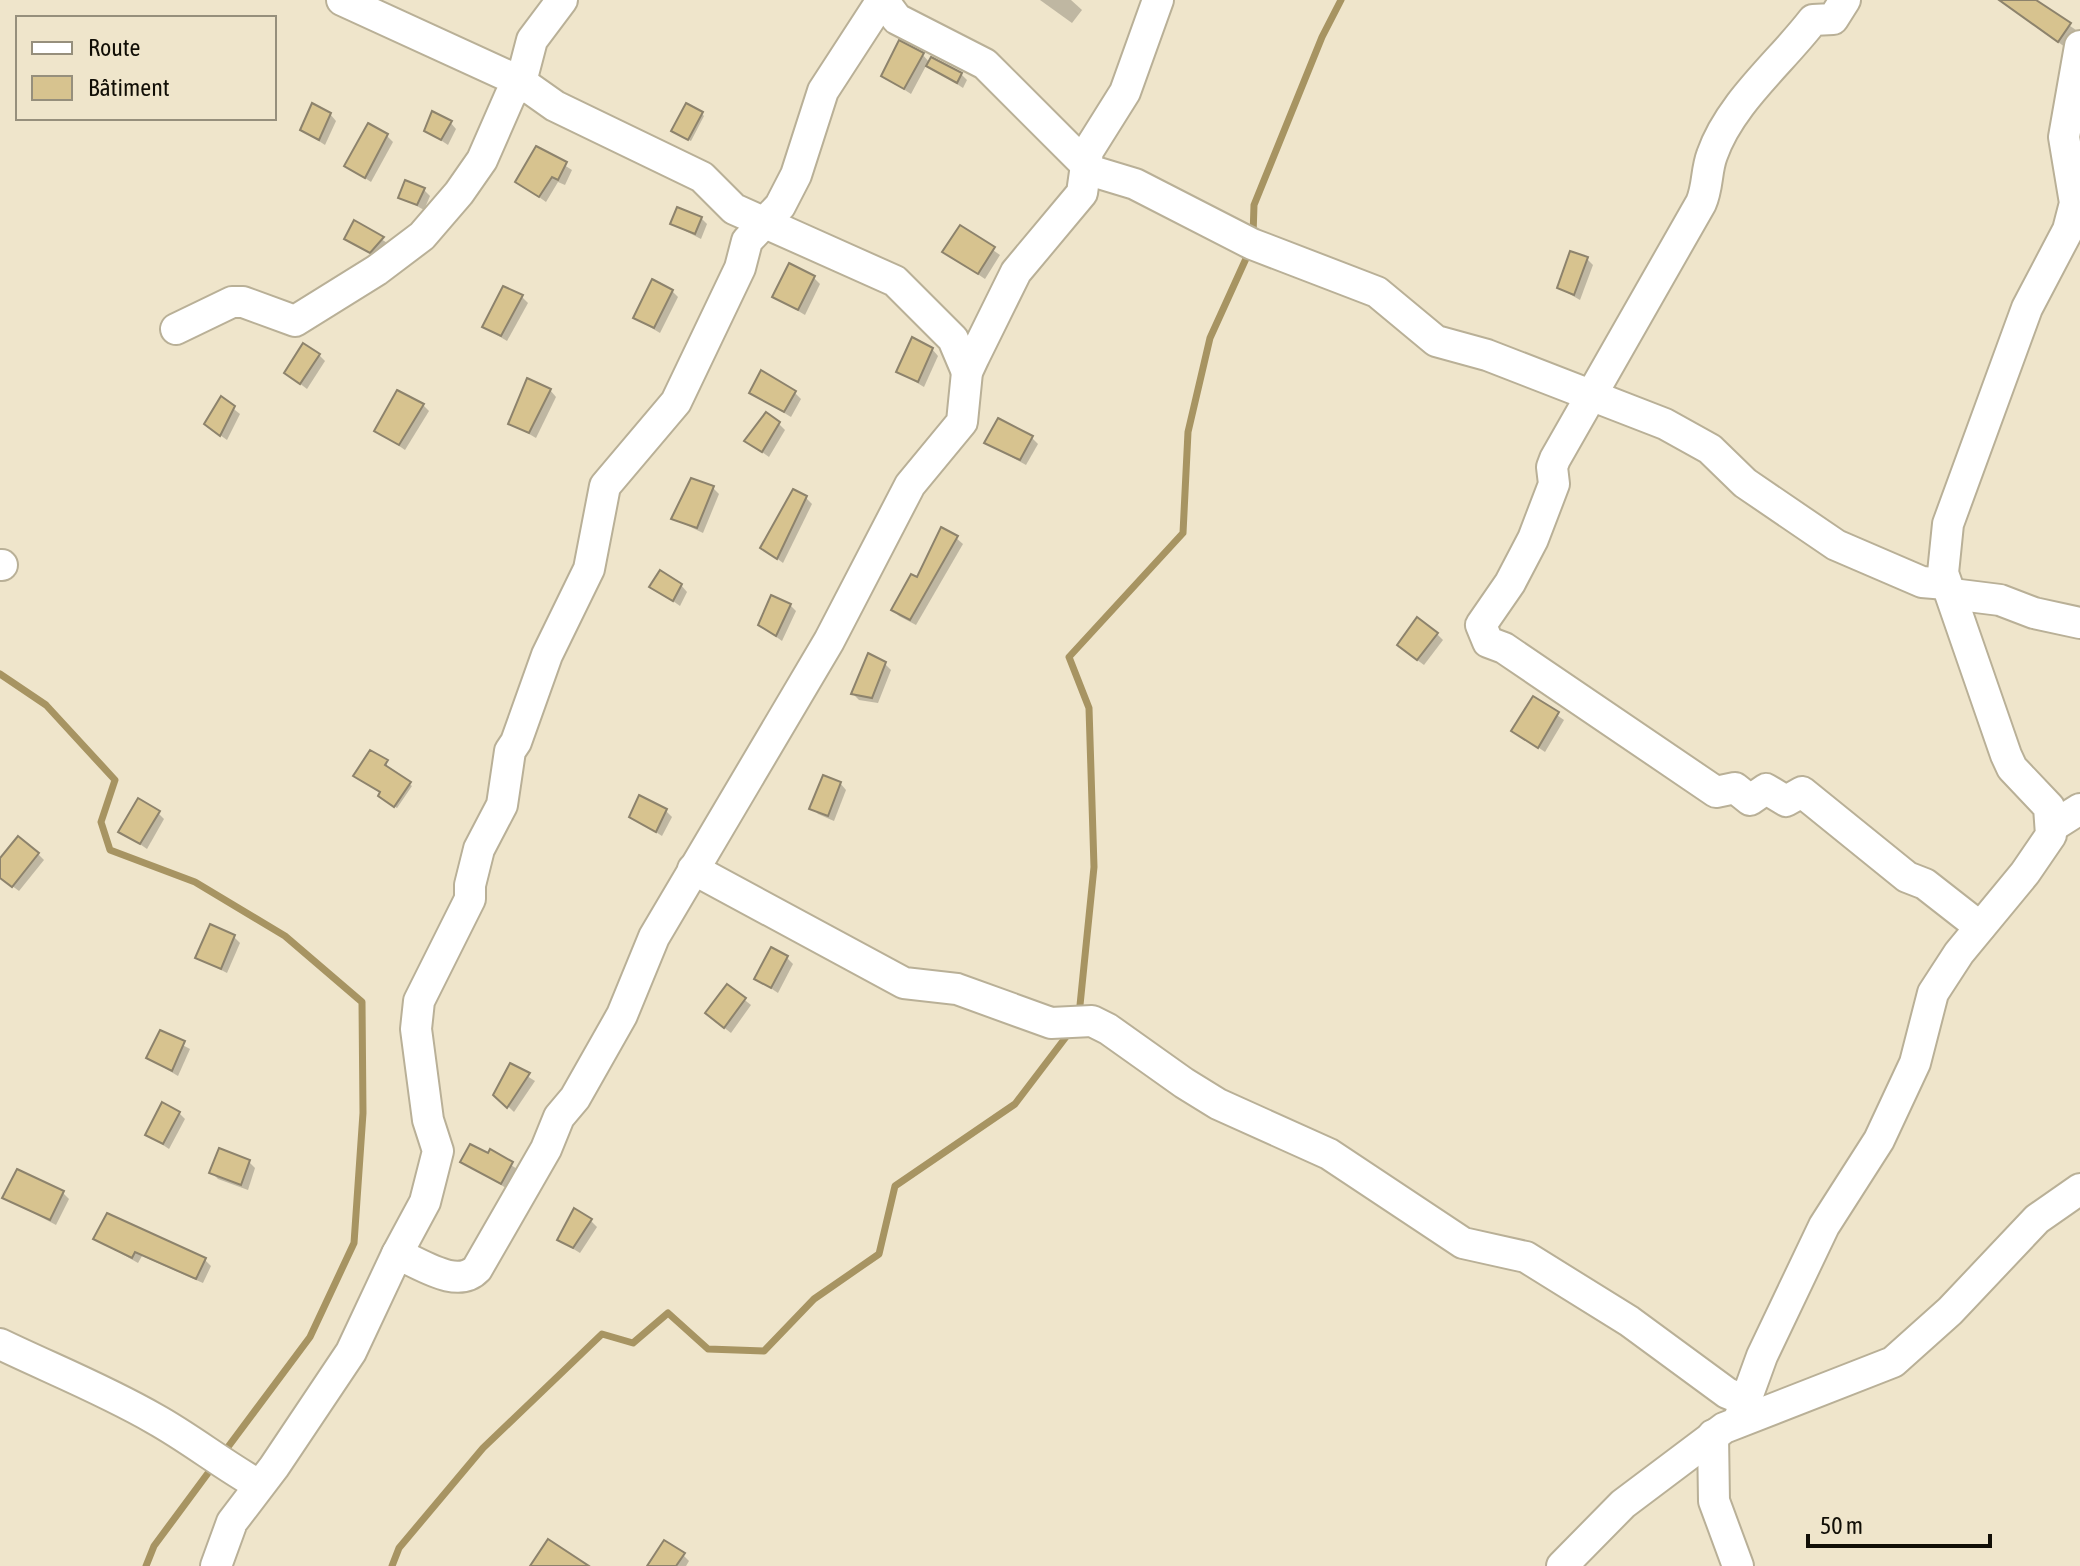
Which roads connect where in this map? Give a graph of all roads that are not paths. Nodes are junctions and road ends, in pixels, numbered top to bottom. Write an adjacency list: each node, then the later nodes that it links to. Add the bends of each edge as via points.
1 (342, 0): 7 (street)
2 (562, 0): 7 (street, via 532,40)
3 (882, 0): 8 (street, via 897,19 985,64); 10 (street, via 823,91 796,175)
4 (1158, 0): 8 (street, via 1125,92 1097,134)
5 (1845, 0): 13 (street, via 1833,19 1813,20 1732,118 1712,154 1701,203)
6 (2080, 46): 9 (street, via 2064,137)
7 (521, 82): 10 (street, via 555,106 702,177 734,209); 11 (street, via 459,193 422,236 377,270 295,321 232,302)
8 (1085, 165): 12 (street, via 1082,193 1016,272); 13 (street, via 1160,195 1252,244 1377,292 1436,341)
9 (2075, 216): 14 (street, via 2027,308 1948,524 1941,560)
10 (768, 222): 12 (street, via 895,281 953,339); 21 (street, via 747,241 740,268 676,402 605,486 589,569 547,655 510,751 506,792 479,849 470,899 419,1001 416,1029 428,1120 438,1151 425,1202)
11 (176, 329)
12 (967, 372): 18 (street, via 962,422 910,485 829,641)
13 (1591, 396): 14 (street, via 1698,441 1745,483 1836,545); 19 (street, via 1552,467 1554,484 1533,539 1481,622 1483,638 1716,792 1731,787 1750,800 1766,789 1786,801 1802,792 1907,877 1925,884)
14 (1949, 589): 15 (street); 17 (street, via 2012,768 2044,800)
15 (2080, 623)
16 (2080, 809): 17 (street)
17 (2053, 826): 19 (street, via 2044,849)
18 (693, 869): 21 (street, via 654,937 622,1015 580,1092 559,1117 477,1269 457,1279); 23 (street, via 904,983 957,989 1051,1023 1100,1025 1218,1104 1329,1154 1463,1243 1526,1257 1629,1321 1727,1393)
19 (1980, 927): 23 (street, via 1933,993 1915,1063 1879,1140 1824,1226)
20 (2080, 1189): 23 (street, via 2037,1219 1893,1362 1763,1416)
21 (397, 1254): 24 (street, via 351,1352)
22 (0, 1344): 24 (street, via 158,1420)
23 (1732, 1419): 26 (street, via 1623,1504); 27 (street, via 1714,1501)
24 (259, 1485): 25 (street, via 232,1522)
25 (216, 1566)
26 (1562, 1566)
27 (1738, 1566)

